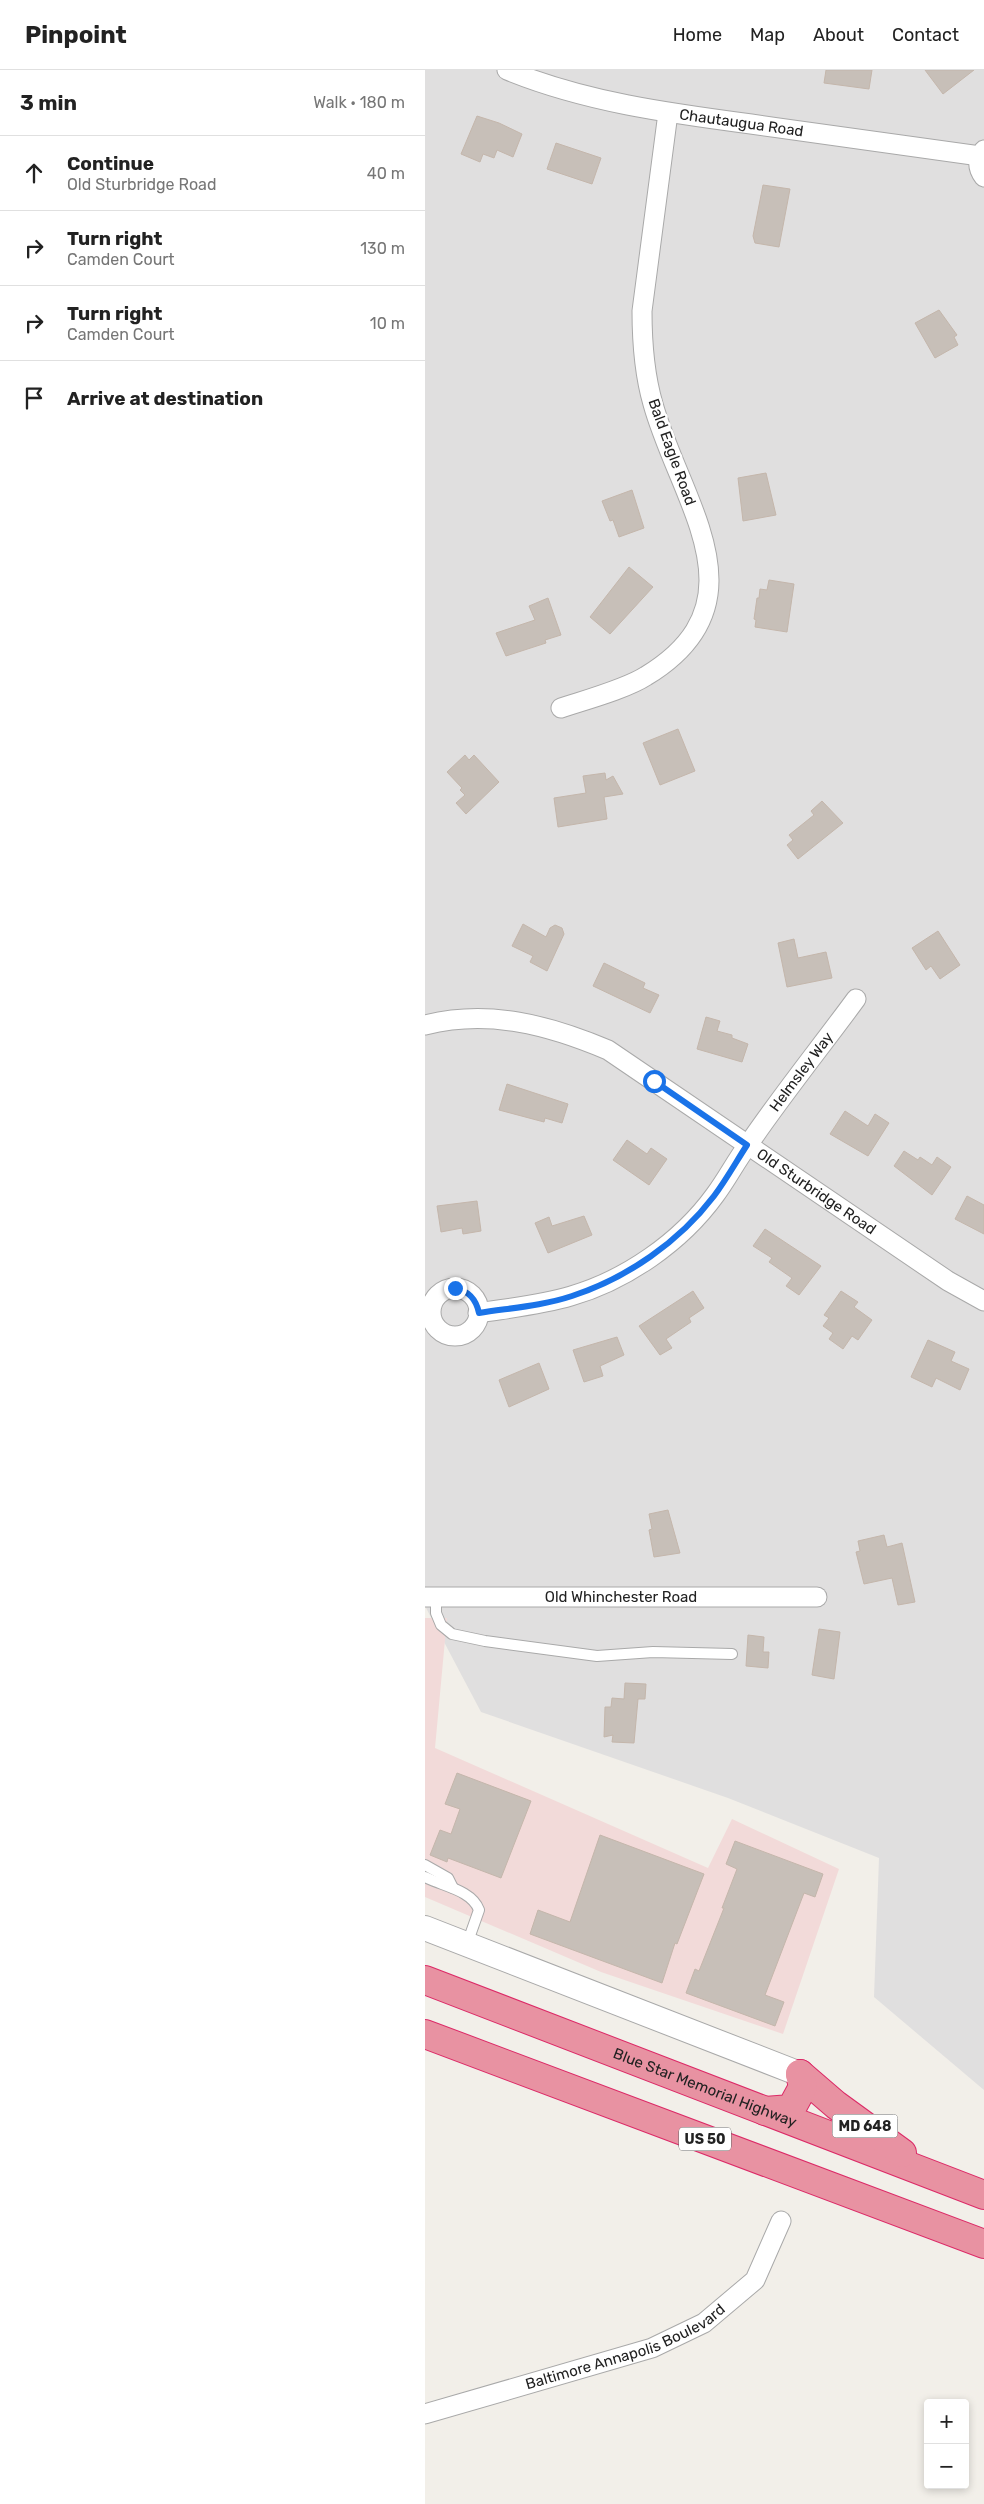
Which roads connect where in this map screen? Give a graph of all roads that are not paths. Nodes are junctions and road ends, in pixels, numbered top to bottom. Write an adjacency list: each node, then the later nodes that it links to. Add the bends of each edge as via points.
1 (507, 70): 2 (street, Chautaugua Road, via 540,84 583,96)
2 (668, 112): 3 (street, Chautaugua Road); 5 (street, Bald Eagle Road, via 642,311 642,344 653,405 704,537 709,598 699,626 682,649 665,664 645,678)
3 (982, 153): 4 (street, via 979,169)
4 (984, 178)
5 (561, 708)
6 (856, 999): 8 (street, Helmsley Way)
7 (425, 1025): 8 (street, Old Sturbridge Road, via 489,1019 567,1033 608,1050)
8 (747, 1145): 9 (street, Old Sturbridge Road, via 948,1281); 10 (street, Helmsley Way, via 714,1196 687,1227 631,1269 573,1296)
9 (984, 1301)
10 (479, 1313)
11 (431, 1597): 12 (street, Old Whinchester Road); 13 (lane, via 441,1625 451,1634 485,1641 597,1656 653,1652)
12 (817, 1598)
13 (732, 1654)
14 (425, 1865): 16 (lane, via 448,1878)
15 (425, 1877): 16 (lane)
16 (453, 1888): 18 (lane, via 473,1901 479,1910)
17 (425, 1928): 18 (street, MD 648)
18 (467, 1944): 21 (street, MD 648)
19 (425, 1980): 22 (highway, Blue Star Memorial Highway)
20 (425, 2034): 26 (highway, US 50)
21 (800, 2074): 22 (highway, via 803,2087 791,2109); 23 (highway, MD 648)
22 (765, 2111): 23 (highway, Blue Star Memorial Highway)
23 (932, 2175): 24 (highway, Blue Star Memorial Highway)
24 (984, 2195)
25 (781, 2221): 27 (street, Baltimore Annapolis Boulevard, via 755,2280 704,2323 652,2348)
26 (984, 2244)
27 (425, 2414)

